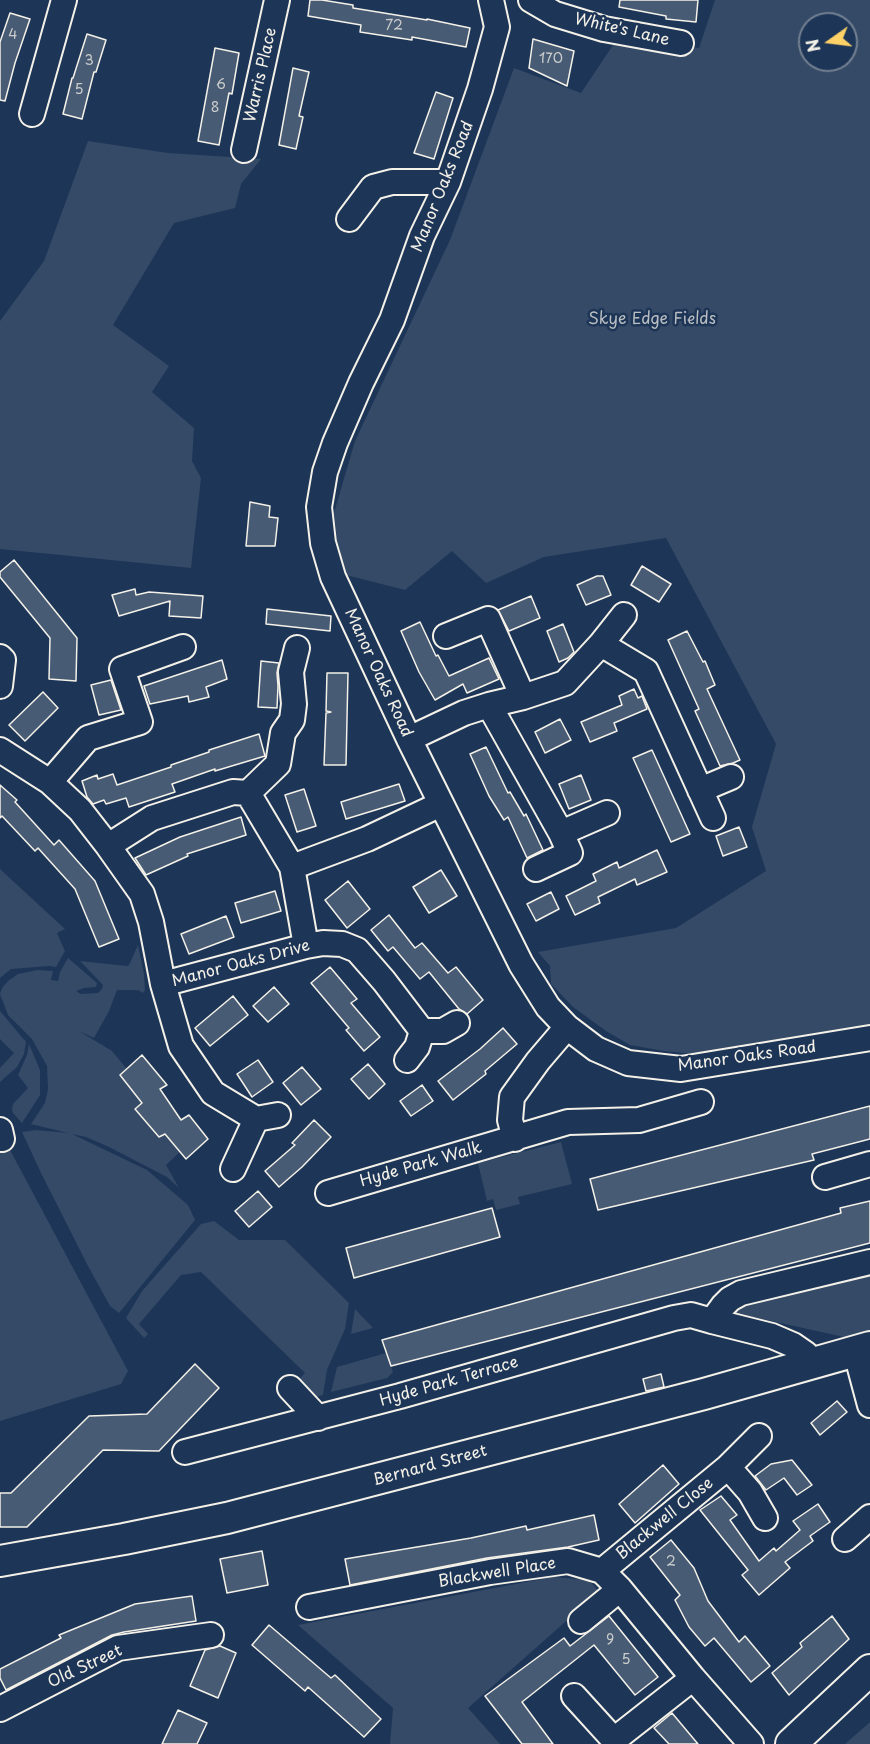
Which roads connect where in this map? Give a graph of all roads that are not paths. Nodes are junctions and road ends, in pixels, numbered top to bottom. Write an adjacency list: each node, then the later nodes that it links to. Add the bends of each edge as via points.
1 (64, 0): 6 (street)
2 (277, 0): 7 (street, Warris Place)
3 (491, 0): 8 (street, Manor Oaks Road, via 497,27)
4 (531, 0): 5 (street, White's Lane, via 555,14 604,29)
5 (681, 43)
6 (32, 114)
7 (244, 150)
8 (448, 182): 9 (street, via 392,182 373,187); 19 (street, Manor Oaks Road, via 422,236 392,320 335,443 319,507 323,543 333,577)
9 (349, 219)
10 (624, 615): 12 (street)
11 (446, 636): 17 (street, via 488,619)
12 (601, 644): 17 (street, via 565,682); 23 (street, via 646,671)
13 (183, 647): 22 (street, via 122,669 140,722 88,738)
14 (297, 648): 24 (street, via 291,672 292,720 284,734 278,764)
15 (0, 657): 16 (street)
16 (0, 686)
17 (523, 697): 18 (street)
18 (489, 705): 19 (street); 28 (street)
19 (410, 739): 25 (street, Manor Oaks Road)
20 (0, 750): 22 (street)
21 (731, 777): 23 (street)
22 (50, 782): 29 (street, via 80,810)
23 (700, 790): 27 (street)
24 (248, 793): 29 (street, via 233,792 152,818); 30 (street)
25 (441, 804): 30 (street, via 366,839); 35 (street, Manor Oaks Road, via 521,964 548,1007)
26 (607, 813): 28 (street)
27 (713, 818)
28 (561, 833): 31 (street, via 570,853)
29 (108, 846): 33 (street, via 142,894)
30 (292, 867): 32 (street)
31 (536, 869)
32 (306, 946): 33 (street, Manor Oaks Drive); 36 (street, Manor Oaks Drive, via 332,943 357,950)
33 (163, 984): 44 (street, via 181,1046 213,1093 267,1117)
34 (457, 1023): 36 (street, via 443,1031)
35 (567, 1027): 37 (street, Manor Oaks Road, via 597,1049 628,1063 681,1069); 42 (street, via 512,1097 510,1120)
36 (422, 1031): 38 (street)
37 (870, 1038)
38 (407, 1060)
39 (701, 1102): 42 (street, Hyde Park Walk, via 639,1120 568,1122)
40 (0, 1130): 41 (street)
41 (0, 1139)
42 (515, 1139): 46 (street, Hyde Park Walk)
43 (870, 1164): 45 (street)
44 (233, 1169)
45 (825, 1177)
46 (328, 1193)
47 (870, 1262): 48 (street, via 741,1293 730,1299)
48 (712, 1321): 50 (street, Hyde Park Terrace, via 793,1345 806,1354); 53 (street, Hyde Park Terrace, via 691,1315 674,1318)
49 (863, 1350): 50 (main road, Bernard Street); 52 (street, Bernard Street)
50 (811, 1365): 60 (main road, Bernard Street, via 227,1518)
51 (290, 1388): 53 (street)
52 (870, 1405)
53 (318, 1418): 55 (street, Hyde Park Terrace)
54 (759, 1436): 56 (street, Blackwell Close)
55 (185, 1452)
56 (728, 1467): 58 (street, Blackwell Close, via 750,1492); 61 (street, Blackwell Close)
57 (870, 1517): 59 (street)
58 (765, 1518)
59 (845, 1539)
60 (0, 1561)
61 (602, 1571): 62 (street, Blackwell Place); 63 (street, Blackwell Place, via 568,1561)
62 (620, 1589): 64 (street); 67 (street, Blackwell Place)
63 (309, 1606)
64 (581, 1621)
65 (211, 1635): 69 (street, Old Street, via 118,1648)
66 (870, 1670): 71 (main road)
67 (693, 1678): 68 (street, via 614,1740); 70 (street, Blackwell Place)
68 (574, 1696)
69 (0, 1709)
70 (751, 1744)
71 (791, 1744)

